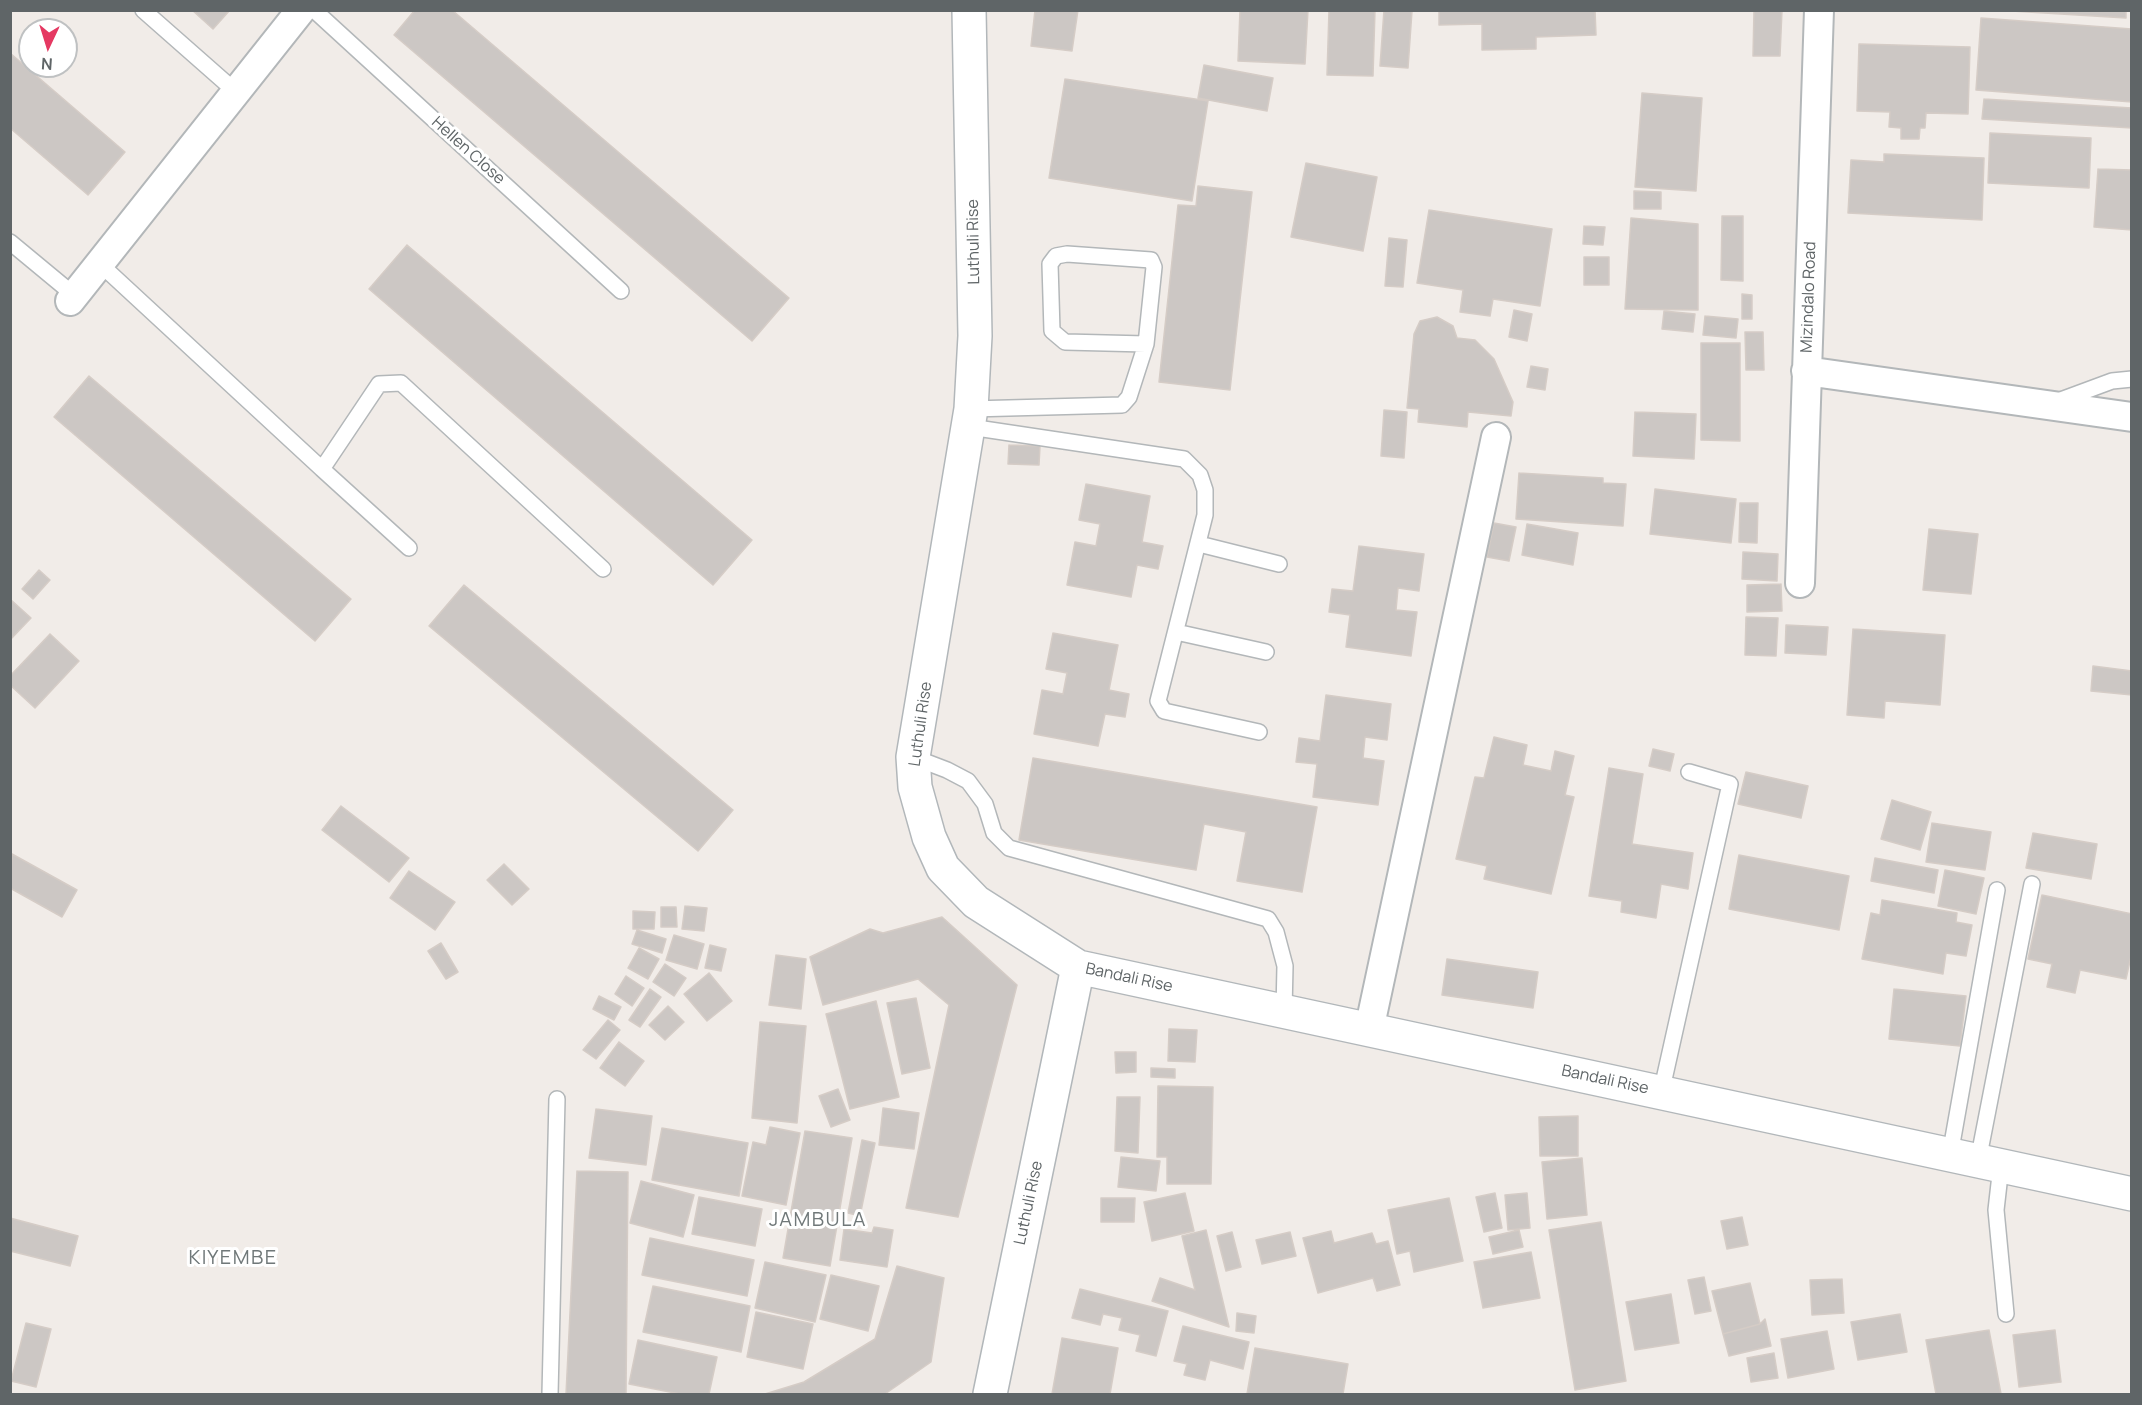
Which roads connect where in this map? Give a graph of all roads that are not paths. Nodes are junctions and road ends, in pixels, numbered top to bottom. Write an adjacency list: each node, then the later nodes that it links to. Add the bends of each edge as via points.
1 (143, 10): 6 (lane)
2 (301, 10): 6 (street)
3 (314, 10): 9 (lane, Hellen Close)
4 (969, 10): 16 (street, Luthuli Rise, via 975,336)
5 (1819, 10): 12 (street, Mizindalo Road)
6 (235, 91): 8 (street)
7 (10, 242): 10 (lane)
8 (98, 262): 10 (street); 18 (lane)
9 (621, 291)
10 (72, 298)
11 (1146, 344): 11 (lane, via 1065,342 1052,331 1050,264 1056,256 1150,260 1154,267); 16 (lane, via 1129,397 1122,405)
12 (1806, 371): 14 (street); 23 (street, Mizindalo Road)
13 (2132, 379): 14 (lane, via 2112,381)
14 (2044, 407): 15 (street)
15 (2132, 417)
16 (970, 418): 19 (lane, via 1184,459 1200,476 1205,490); 27 (street, Luthuli Rise)
17 (1496, 437): 33 (street)
18 (322, 469): 20 (lane); 22 (lane, via 380,384 401,383)
19 (1199, 544): 21 (lane); 24 (lane)
20 (409, 548)
21 (1279, 564)
22 (603, 569)
23 (1800, 583)
24 (1176, 632): 25 (lane); 26 (lane, via 1158,701 1164,711)
25 (1266, 652)
26 (1259, 732)
27 (913, 757): 31 (street, Luthuli Rise, via 915,787 929,837 943,868 976,902); 32 (lane, via 968,781 985,804 994,833 1010,848 1268,919 1276,932 1285,966)
28 (1689, 772): 34 (lane, via 1730,784)
29 (2032, 884): 36 (lane)
30 (1997, 890): 36 (lane)
31 (1078, 967): 32 (street, Bandali Rise); 40 (street, Luthuli Rise)
32 (1284, 1011): 33 (street, Bandali Rise)
33 (1369, 1030): 34 (street, Bandali Rise)
34 (1661, 1093): 36 (street, Bandali Rise)
35 (557, 1099): 39 (lane)
36 (1976, 1160): 37 (street, Bandali Rise); 38 (lane, via 1996,1210)
37 (2132, 1194)
38 (2006, 1314)
39 (550, 1395)
40 (990, 1395)

